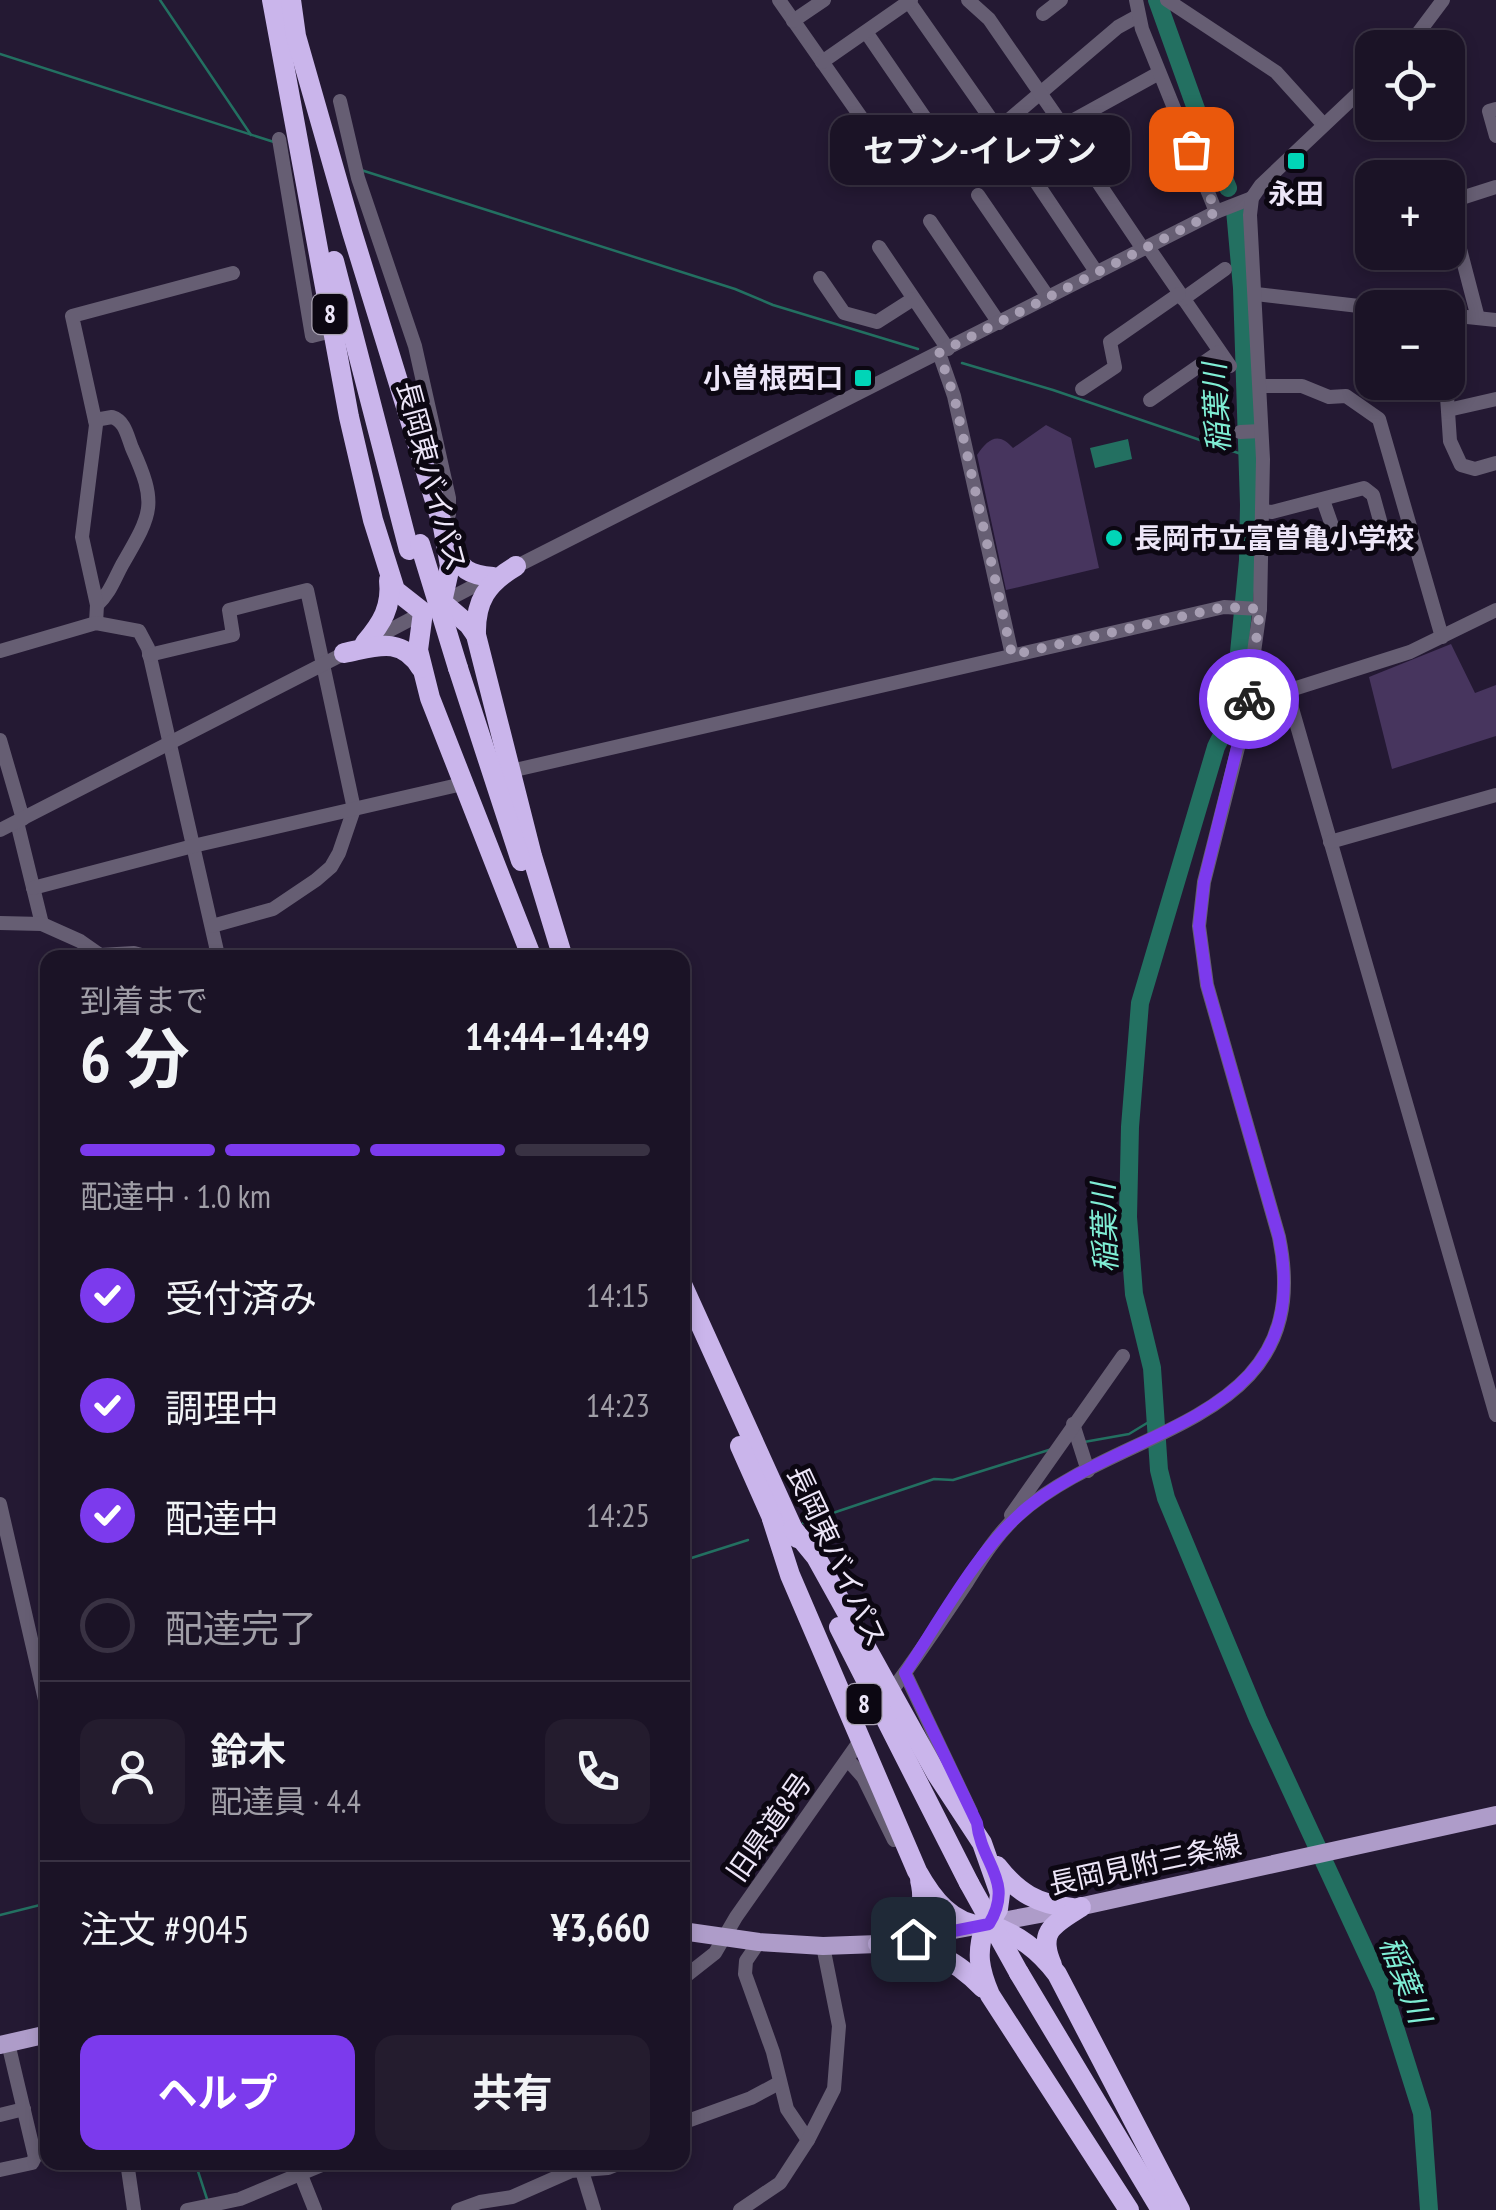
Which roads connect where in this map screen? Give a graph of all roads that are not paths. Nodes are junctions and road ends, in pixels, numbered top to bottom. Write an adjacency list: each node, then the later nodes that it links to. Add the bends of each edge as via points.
1 (272, 0): 69 (highway, 長岡東バイパス / 8, via 349,325); 72 (highway, 8, via 350,417)
2 (289, 0): 16 (highway, 長岡東バイパス / 8)
3 (779, 0): 13 (street)
4 (824, 0): 13 (street)
5 (968, 0): 19 (street, via 989,19)
6 (1061, 0): 11 (street)
7 (1136, 0): 12 (street)
8 (1168, 0): 23 (street, via 1276,72)
9 (1443, 0): 14 (street)
10 (910, 1): 15 (street); 24 (street)
11 (1043, 14)
12 (1138, 16): 18 (street); 19 (street)
13 (793, 20): 17 (street)
14 (1420, 30)
15 (866, 32): 17 (street); 28 (street)
16 (296, 36): 68 (highway, 8); 69 (highway, 長岡東バイパス / 8)
17 (822, 62): 28 (street, via 905,180)
18 (1159, 73): 19 (street, via 1063,126); 33 (street)
19 (1039, 93): 24 (street)
20 (1355, 95): 23 (street)
21 (340, 101): 46 (street)
22 (1496, 109): 25 (street, via 1489,111)
23 (1323, 124): 32 (street)
24 (998, 128): 28 (street)
25 (1496, 136)
26 (280, 145): 52 (street, via 312,336)
27 (1072, 145): 36 (street)
28 (951, 156)
29 (1026, 168): 39 (street)
30 (1496, 187): 49 (street, via 1449,207)
31 (978, 194): 43 (street)
32 (1252, 198): 33 (street); 41 (street)
33 (1216, 212): 36 (street)
34 (930, 221): 51 (street)
35 (879, 248): 44 (street)
36 (1146, 248): 39 (street); 42 (street)
37 (1226, 270): 42 (street)
38 (233, 273): 62 (street, via 72,316)
39 (1097, 273): 43 (street)
40 (820, 278): 44 (street, via 844,313 877,322)
41 (1256, 294): 45 (street); 56 (street)
42 (1181, 296): 54 (street); 57 (street, via 1110,342 1115,367)
43 (1048, 297): 51 (street)
44 (913, 299): 53 (street)
45 (1355, 306)
46 (406, 313): 48 (street); 68 (street, via 449,498)
47 (1465, 317): 49 (street)
48 (386, 318)
49 (1478, 318): 50 (street)
50 (1496, 320)
51 (998, 322): 53 (street)
52 (328, 332)
53 (944, 351): 70 (street); 84 (street)
54 (1219, 352): 55 (street); 59 (street)
55 (1230, 366)
56 (1260, 386): 63 (street); 79 (street, via 1346,396 1379,418)
57 (1082, 390)
58 (1496, 399): 61 (street)
59 (1150, 400)
60 (1447, 400): 61 (street)
61 (1448, 410): 65 (street, via 1461,465)
62 (95, 420): 73 (street, via 82,537); 73 (street, via 112,416 122,422 149,500 138,541)
63 (1259, 431): 64 (street); 67 (street)
64 (1240, 432)
65 (1496, 464)
66 (1323, 500): 66 (street, via 1344,546 1384,535 1368,489); 67 (street)
67 (1264, 511): 75 (street)
68 (442, 523): 71 (highway, via 462,568); 74 (highway, 8, via 450,566)
69 (414, 547): 88 (highway, 長岡東バイパス / 8)
70 (516, 566): 71 (street); 78 (highway, via 482,595)
71 (492, 577): 74 (street)
72 (389, 580): 74 (highway, via 400,596); 80 (highway, via 390,605)
73 (97, 605): 77 (street)
74 (432, 607): 78 (highway); 80 (street); 87 (highway, 8, via 418,637)
75 (1260, 609): 84 (street, via 1224,607); 85 (street)
76 (1496, 610): 79 (street)
77 (96, 623): 81 (street); 83 (street, via 140,631)
78 (476, 635): 109 (highway, 8)
79 (1442, 638): 89 (street)
80 (365, 643): 82 (street)
81 (0, 651)
82 (344, 653): 86 (street); 87 (highway, via 396,646)
83 (150, 655): 86 (street, via 234,634 230,610 307,590); 91 (street)
84 (1012, 655): 92 (street)
85 (1256, 658): 89 (street, via 1278,670); 115 (street, via 1199,926 1211,1000 1279,1237 1283,1308 1267,1351 1245,1382 1212,1408)
86 (323, 664): 91 (street); 95 (street)
87 (421, 668): 106 (highway, 8)
88 (452, 671): 107 (highway, 長岡東バイパス / 8); 108 (highway, 長岡東バイパス / 8)
89 (1287, 691): 98 (street)
90 (0, 740): 96 (street)
91 (168, 742): 96 (street); 99 (street)
92 (516, 770)
93 (458, 785): 95 (street)
94 (1496, 794): 98 (street)
95 (354, 809): 99 (street); 103 (street, via 339,853 316,880 273,910)
96 (20, 820): 97 (street); 100 (street)
97 (0, 830)
98 (1330, 842): 113 (street)
99 (192, 846): 100 (street); 103 (street)
100 (33, 888): 102 (street)
101 (0, 923): 102 (street)
102 (42, 924): 104 (street)
103 (212, 926): 105 (street)
104 (93, 950)
105 (217, 950)
106 (529, 950)
107 (539, 950)
108 (556, 950)
109 (557, 950)
110 (690, 1304): 117 (highway, 長岡東バイパス / 8)
111 (690, 1334): 117 (highway, 長岡東バイパス / 8)
112 (1122, 1356): 114 (street)
113 (1496, 1415)
114 (1073, 1424): 115 (street); 118 (street)
115 (1088, 1470): 118 (street, via 1033,1503)
116 (0, 1504): 120 (street)
117 (779, 1523): 125 (highway, via 816,1558); 126 (highway, via 790,1575); 136 (highway, 長岡東バイパス / 8, via 901,1782)
118 (989, 1548): 119 (street)
119 (905, 1673): 121 (street); 125 (street)
120 (40, 1678)
121 (893, 1688)
122 (857, 1745): 123 (street, 旧県道8号)
123 (848, 1760): 126 (street, via 898,1849); 130 (street, 旧県道8号)
124 (1496, 1815): 127 (main road, 長岡見附三条線)
125 (980, 1841): 127 (highway, via 1025,1896); 128 (highway, via 1000,1885 998,1909)
126 (914, 1865): 128 (highway, via 941,1906 966,1923); 132 (highway, via 924,1900 920,1915)
127 (1077, 1907): 128 (main road, 長岡見附三条線); 135 (highway, via 1047,1935)
128 (987, 1925): 132 (main road, 長岡見附三条線); 135 (highway, via 1035,1948); 137 (highway, via 978,1957)
129 (690, 1932): 130 (main road, 長岡見附三条線)
130 (724, 1938): 131 (main road, 長岡見附三条線); 134 (street, 旧県道8号)
131 (759, 1942): 133 (main road, 長岡見附三条線); 140 (street, via 744,1967)
132 (878, 1944): 133 (main road, 長岡見附三条線); 137 (highway, via 944,1956)
133 (823, 1946): 144 (street, via 840,2042 834,2089)
134 (690, 1974)
135 (1057, 1974): 160 (highway)
136 (1013, 1975): 158 (highway, 長岡東バイパス / 8); 159 (highway, 長岡東バイパス / 8)
137 (990, 1995): 157 (highway)
138 (40, 2036): 139 (main road)
139 (4, 2044): 141 (street)
140 (779, 2083): 143 (street); 144 (street)
141 (24, 2109): 142 (street); 145 (street, via 36,2157)
142 (0, 2115)
143 (690, 2120)
144 (808, 2140): 156 (street, via 780,2183)
145 (0, 2170)
146 (128, 2170): 151 (street)
147 (311, 2170): 150 (street)
148 (570, 2170): 154 (street, via 512,2198)
149 (575, 2170): 155 (street)
150 (301, 2175): 152 (street, via 240,2200); 153 (street)
151 (134, 2210)
152 (187, 2210)
153 (315, 2210)
154 (458, 2210)
155 (594, 2210)
156 (740, 2210)
157 (1129, 2210)
158 (1146, 2210)
159 (1161, 2210)
160 (1180, 2210)

